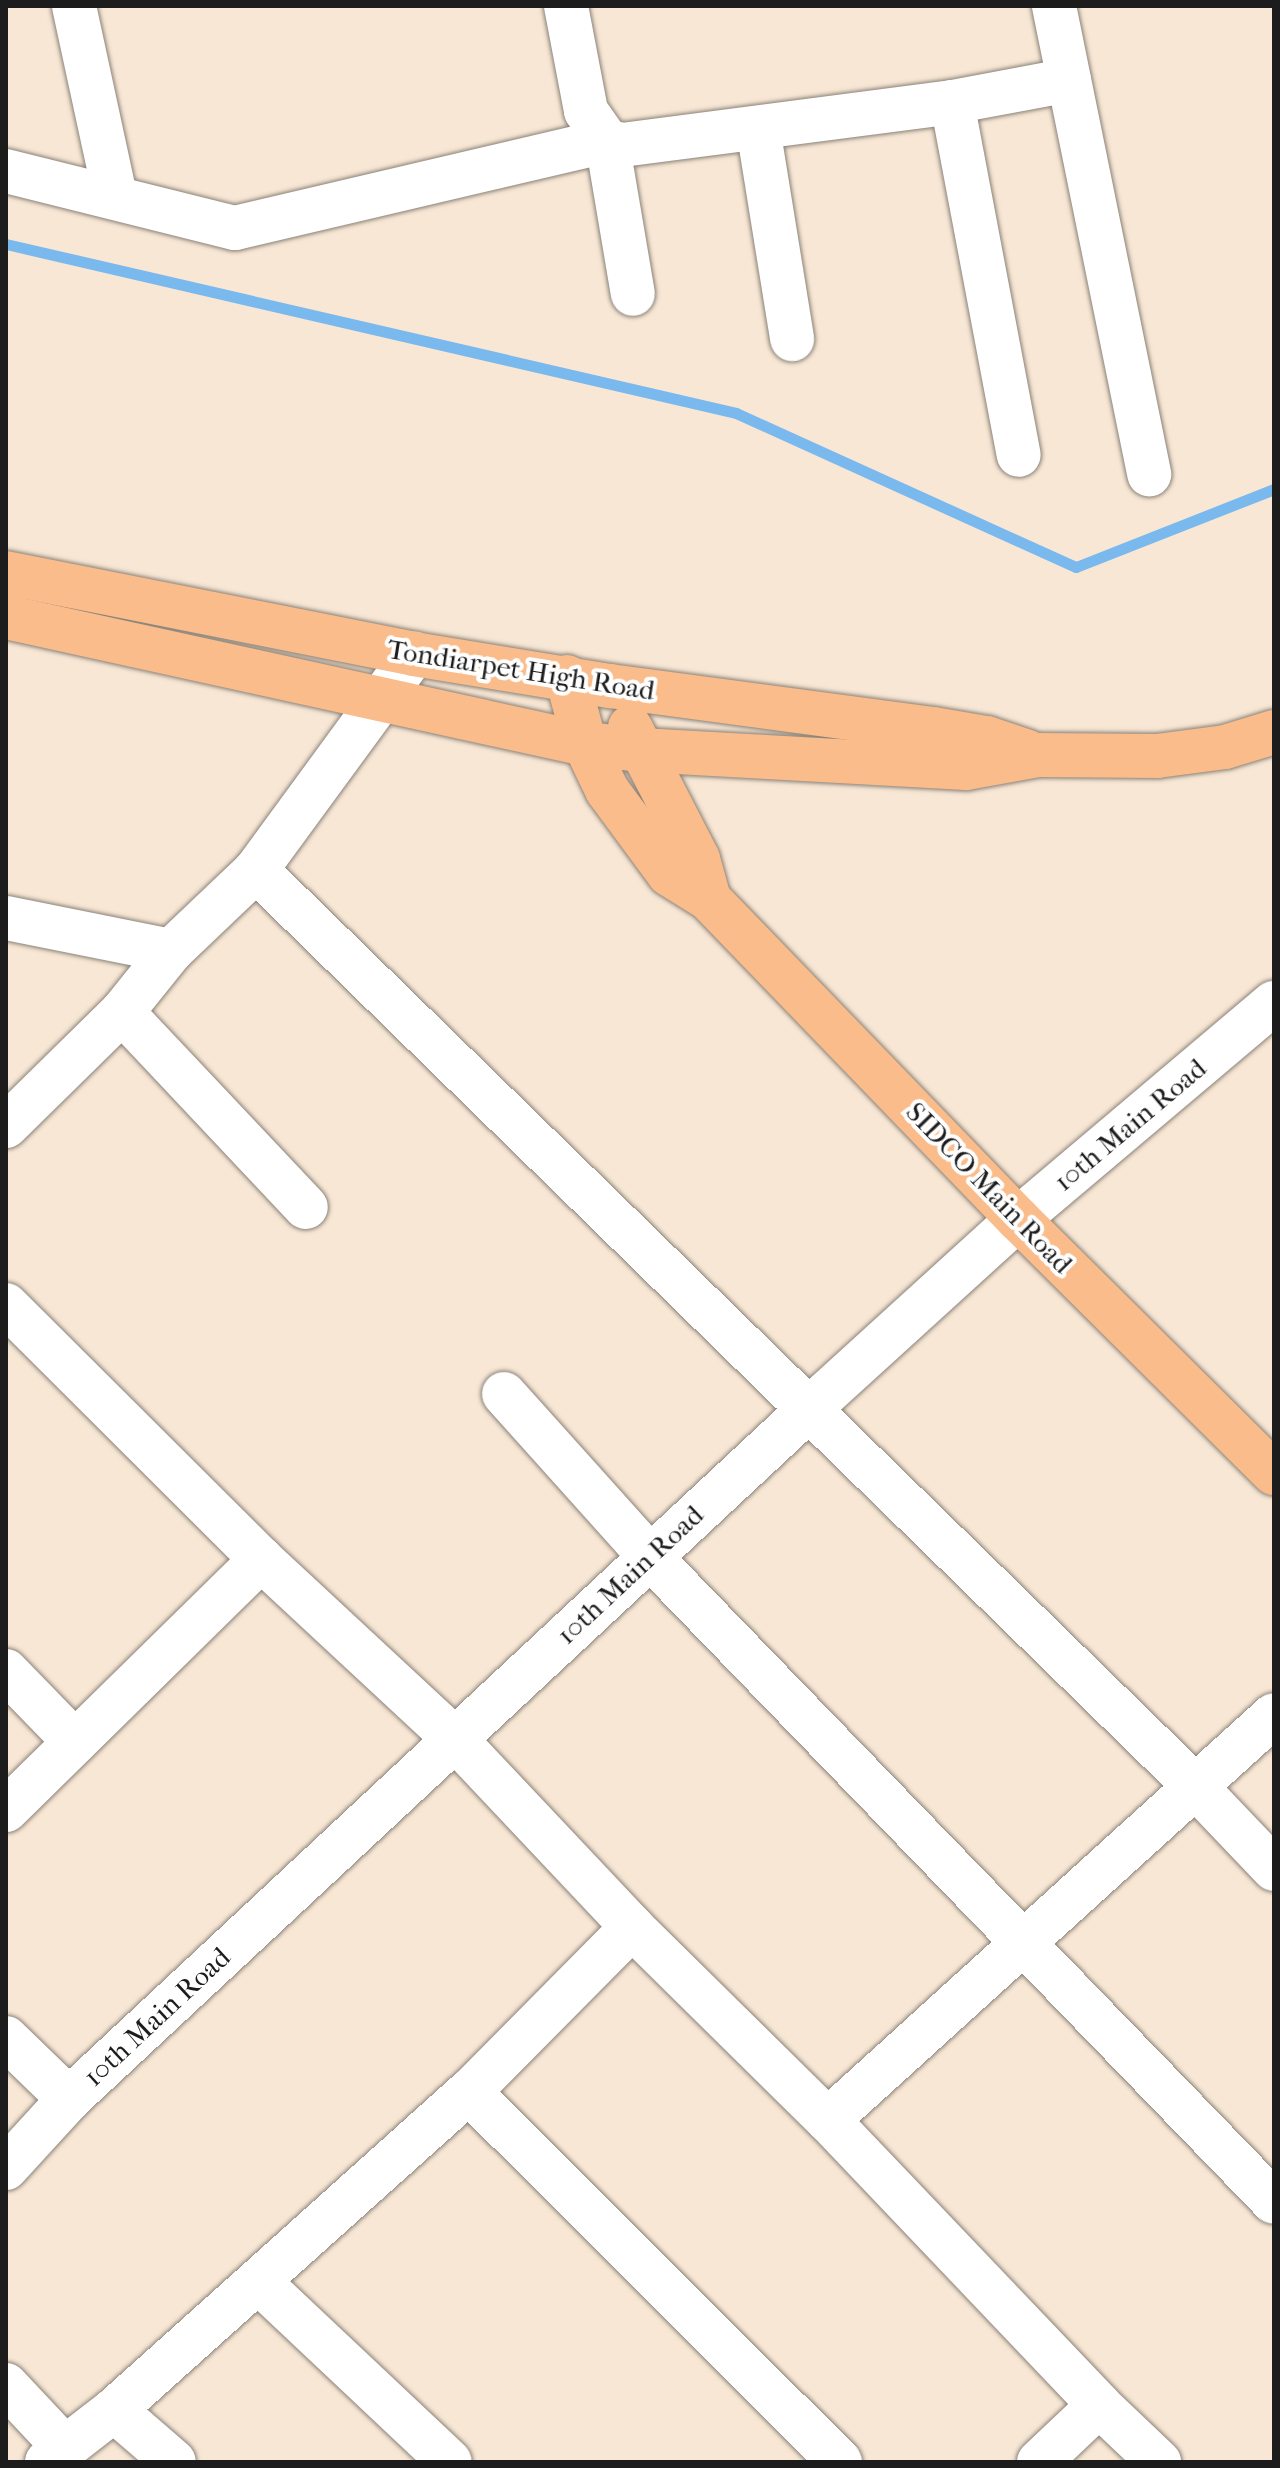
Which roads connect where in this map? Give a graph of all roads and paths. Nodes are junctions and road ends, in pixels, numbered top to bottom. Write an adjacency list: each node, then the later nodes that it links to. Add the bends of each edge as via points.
1 (74, 6): 9 (street)
2 (566, 6): 7 (street, via 586,111)
3 (1054, 6): 4 (street)
4 (1069, 80): 5 (street); 13 (street)
5 (952, 102): 6 (street); 12 (street)
6 (758, 128): 7 (street, via 640,144); 11 (street)
7 (607, 141): 9 (street, via 235,228); 10 (street)
8 (6, 171): 9 (street)
9 (115, 196)
10 (633, 294)
11 (792, 339)
12 (1019, 455)
13 (1149, 474)
14 (6, 573): 16 (main road, Tondiarpet High Road)
15 (6, 617): 19 (main road, Tondiarpet High Road)
16 (414, 654): 17 (main road, Tondiarpet High Road); 19 (street)
17 (567, 677): 18 (main road, Tondiarpet High Road); 21 (main road, SIDCO Main Road)
18 (610, 686): 22 (main road, SIDCO Main Road); 23 (main road, Tondiarpet High Road, via 933,729 987,738)
19 (379, 699): 21 (main road, Tondiarpet High Road); 24 (street)
20 (1274, 732): 23 (main road, Tondiarpet High Road, via 1225,747 1157,756)
21 (585, 744): 22 (main road, Tondiarpet High Road); 25 (main road, SIDCO Main Road, via 607,790 669,874)
22 (641, 750): 23 (main road, Tondiarpet High Road, via 966,768); 25 (main road, SIDCO Main Road, via 698,859)
23 (1038, 755)
24 (256, 870): 27 (street); 35 (street)
25 (709, 899): 32 (main road, SIDCO Main Road)
26 (6, 918): 27 (street)
27 (171, 951): 29 (street)
28 (1274, 1003): 32 (street, 10th Main Road)
29 (122, 1012): 30 (street); 31 (street)
30 (6, 1126)
31 (306, 1207)
32 (1018, 1219): 35 (street, 10th Main Road); 36 (main road, SIDCO Main Road)
33 (6, 1305): 38 (street)
34 (504, 1394): 37 (street)
35 (808, 1410): 37 (street, 10th Main Road); 43 (street)
36 (1274, 1473)
37 (650, 1557): 41 (street, 10th Main Road); 47 (street)
38 (261, 1559): 41 (street); 42 (street)
39 (6, 1671): 42 (street)
40 (1274, 1715): 43 (street)
41 (455, 1739): 46 (street); 50 (street, 10th Main Road)
42 (75, 1742): 44 (street)
43 (1194, 1785): 45 (street); 47 (street)
44 (6, 1810)
45 (1274, 1869)
46 (632, 1927): 49 (street); 51 (street)
47 (1022, 1945): 51 (street); 53 (street)
48 (6, 2038): 50 (street)
49 (469, 2092): 54 (street); 61 (street)
50 (69, 2099): 52 (street, 10th Main Road)
51 (828, 2120): 56 (street)
52 (6, 2168)
53 (1274, 2202)
54 (259, 2282): 57 (street); 60 (street)
55 (6, 2385): 58 (street)
56 (1099, 2405): 62 (street); 63 (street)
57 (114, 2410): 58 (street); 59 (street)
58 (55, 2455)
59 (174, 2462)
60 (450, 2462)
61 (840, 2462)
62 (1039, 2462)
63 (1159, 2462)

